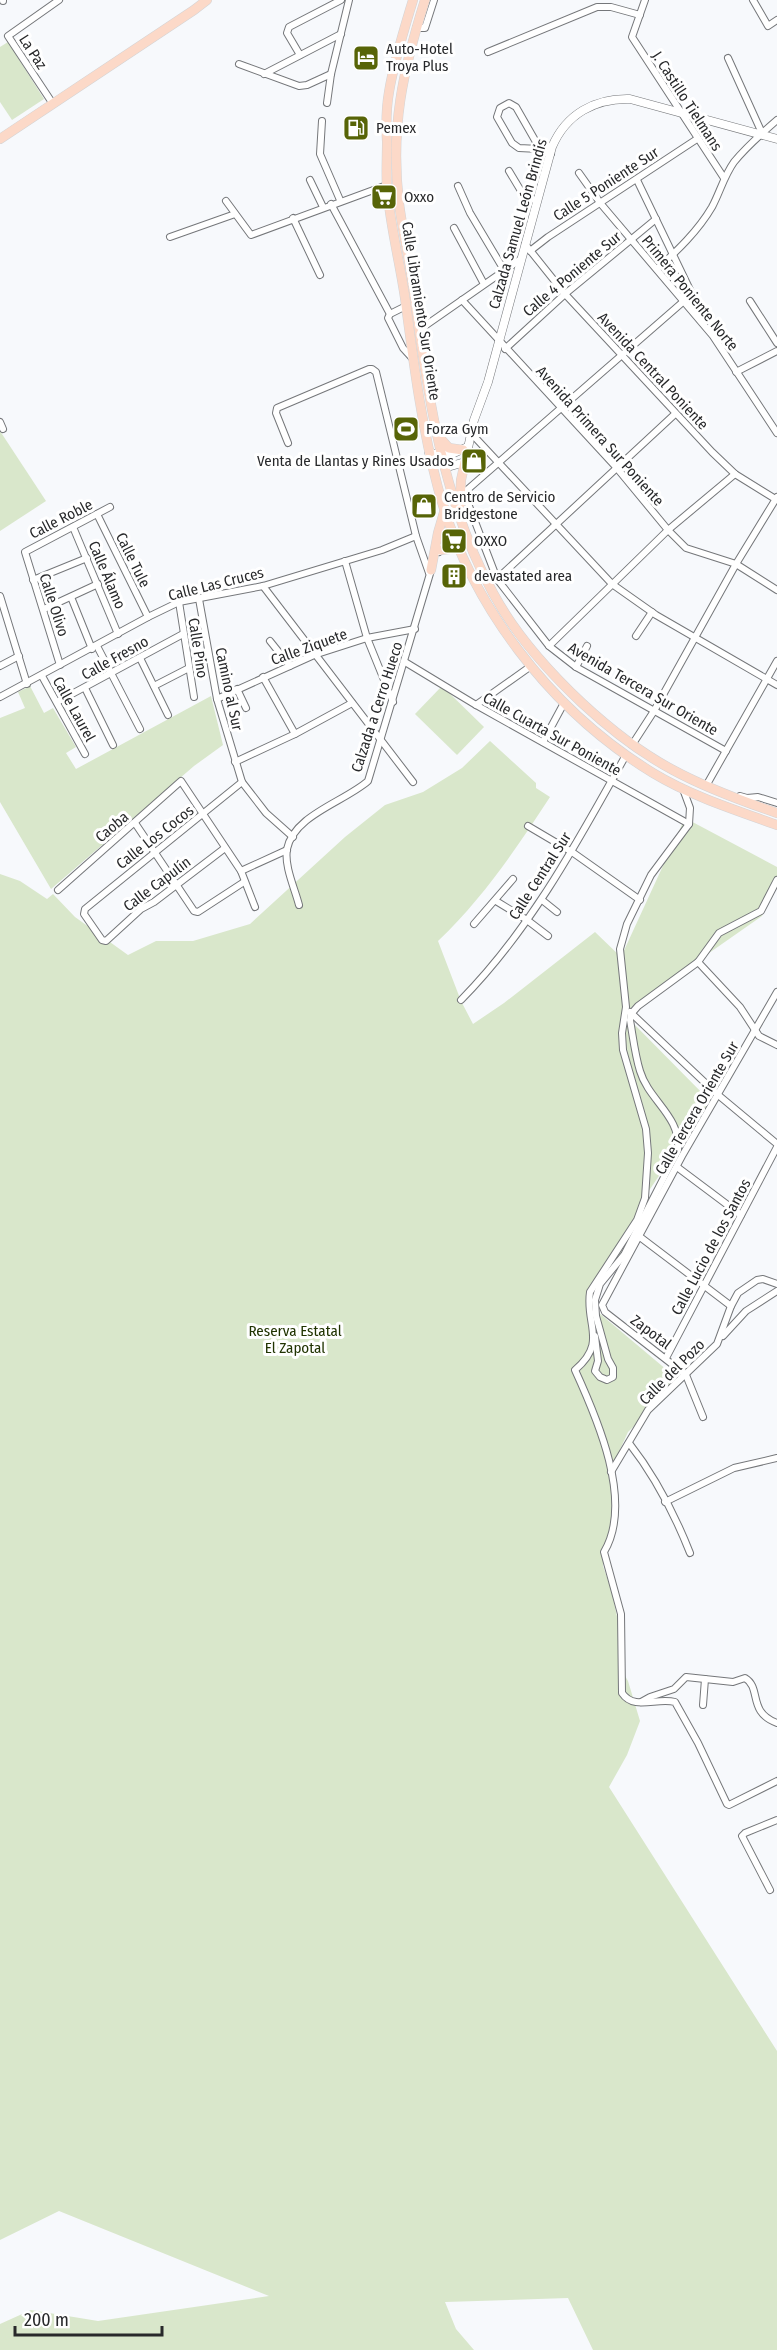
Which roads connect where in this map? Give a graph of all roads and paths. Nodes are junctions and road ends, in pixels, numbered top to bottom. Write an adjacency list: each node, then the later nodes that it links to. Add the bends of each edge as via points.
1 (59, 0): 21 (street, La Paz, via 8,36)
2 (207, 0): 21 (main road)
3 (341, 0): 15 (street, via 287,30)
4 (349, 0): 13 (street)
5 (413, 0): 35 (main road, Calle Libramiento Sur Oriente, via 389,93)
6 (424, 0): 10 (main road, Calle Libramiento Sur Oriente)
7 (435, 0): 10 (street)
8 (645, 0): 11 (street)
9 (753, 0): 12 (street, via 768,26)
10 (425, 13): 62 (main road, Calle Libramiento Sur Oriente, via 416,28 400,90 397,144 399,202)
11 (640, 15): 14 (street, via 597,7); 22 (street, J. Castillo Tielmans, via 632,37)
12 (777, 20)
13 (341, 34): 15 (street); 19 (street)
14 (488, 52)
15 (300, 56): 18 (street)
16 (728, 58): 25 (street)
17 (239, 64): 18 (street)
18 (264, 74): 19 (street, via 299,86)
19 (331, 74): 20 (street)
20 (327, 103)
21 (53, 104): 26 (main road)
22 (679, 111): 25 (street, Calzada Samuel León Brindis); 27 (street, J. Castillo Tielmans); 29 (street, Calzada Samuel León Brindis, via 630,99 595,104 569,120)
23 (777, 120): 25 (street)
24 (322, 121): 37 (street, via 320,154)
25 (762, 134): 28 (street, Calzada Samuel León Brindis); 32 (street)
26 (0, 139)
27 (697, 139): 32 (street, J. Castillo Tielmans); 34 (street, Calle 5 Poniente Sur)
28 (777, 139)
29 (551, 151): 29 (street, via 536,142 516,107 509,103 500,108 497,117 512,143 519,148); 39 (street, Calzada Samuel León Brindis)
30 (509, 171): 39 (street, via 520,191)
31 (579, 173): 41 (street, Primera Poniente Norte)
32 (723, 178): 50 (street, via 708,213)
33 (310, 180): 42 (street)
34 (636, 180): 41 (street, Calle 5 Poniente Sur); 45 (street)
35 (387, 185): 37 (street); 60 (main road, Calle Libramiento Sur Oriente)
36 (458, 186): 53 (street)
37 (340, 200): 40 (street)
38 (226, 201): 43 (street)
39 (537, 202): 49 (street, Calzada Samuel León Brindis)
40 (331, 204): 42 (street); 61 (street)
41 (601, 204): 48 (street, Primera Poniente Norte); 49 (street, Calle 5 Poniente Sur)
42 (323, 207): 44 (street)
43 (235, 214): 44 (street, via 251,235); 47 (street)
44 (293, 218): 54 (street)
45 (656, 219): 48 (street, Calle 4 Poniente Sur); 50 (street)
46 (454, 228): 55 (street)
47 (170, 237)
48 (632, 239): 52 (street, Primera Poniente Norte); 56 (street, Calle 4 Poniente Sur)
49 (527, 248): 51 (street, Calzada Samuel León Brindis); 56 (street, Avenida Central Poniente)
50 (674, 254): 52 (street); 59 (street, via 692,291)
51 (521, 259): 53 (street); 63 (street, Calzada Samuel León Brindis)
52 (657, 269): 59 (street, Primera Poniente Norte)
53 (504, 270): 55 (street)
54 (320, 274)
55 (484, 284): 57 (street)
56 (565, 294): 65 (street, Calle 4 Poniente Sur); 67 (street, Avenida Central Poniente)
57 (462, 300): 62 (street); 63 (street, Avenida Primera Sur Poniente)
58 (750, 301): 64 (street)
59 (683, 302): 67 (street); 69 (street, Primera Poniente Norte, via 713,336)
60 (406, 306): 61 (street); 68 (main road, Calle Libramiento Sur Oriente)
61 (390, 314): 68 (street, via 391,326)
62 (419, 330): 74 (main road, Calle Libramiento Sur Oriente)
63 (499, 342): 65 (street, Avenida Primera Sur Poniente); 75 (street, Calzada Samuel León Brindis)
64 (777, 343)
65 (505, 348): 70 (street, Avenida Primera Sur Poniente)
66 (777, 351): 69 (street)
67 (622, 356): 70 (street); 71 (street, Avenida Central Poniente)
68 (414, 360): 79 (main road, Calle Libramiento Sur Oriente)
69 (736, 372): 76 (street, Primera Poniente Norte)
70 (560, 408): 82 (street); 83 (street, Avenida Primera Sur Poniente)
71 (675, 414): 83 (street); 84 (street, Avenida Central Poniente)
72 (0, 422): 73 (street)
73 (3, 429)
74 (436, 431): 78 (main road, via 449,448); 80 (main road, Calle Libramiento Sur Oriente)
75 (470, 432): 78 (street, Calzada Samuel León Brindis); 82 (street)
76 (777, 433)
77 (288, 443): 96 (street, via 276,410 372,369 376,372)
78 (465, 448): 80 (street); 81 (street, Calzada Samuel León Brindis)
79 (430, 457): 80 (street); 88 (main road, Calle Libramiento Sur Oriente)
80 (444, 460): 81 (street, via 451,466); 90 (main road, Calle Libramiento Sur Oriente)
81 (465, 462): 85 (main road)
82 (499, 462): 85 (street); 91 (street)
83 (616, 467): 91 (street); 94 (street, Avenida Primera Sur Poniente)
84 (735, 474): 86 (street, Avenida Central Poniente); 94 (street)
85 (462, 495): 90 (main road); 104 (street, Avenida Tercera Sur Oriente)
86 (776, 499): 102 (street)
87 (110, 507): 89 (street, Calle Roble)
88 (445, 509): 95 (main road, Calle Libramiento Sur Oriente); 103 (main road)
89 (97, 514): 92 (street, Calle Roble); 116 (street, Calle Tule)
90 (461, 518): 93 (main road, Calle Libramiento Sur Oriente)
91 (555, 525): 104 (street); 107 (street)
92 (73, 527): 99 (street, Calle Roble); 100 (street, Calle Álamo)
93 (465, 530): 95 (street, Calzada a Cerro Hueco); 163 (main road, Calle Libramiento Sur Oriente, via 494,594 537,655 580,700)
94 (668, 530): 102 (street, Avenida Primera Sur Poniente, via 686,548); 107 (street)
95 (455, 535): 97 (main road, Calle Libramiento Sur Oriente); 98 (street, Calzada a Cerro Hueco)
96 (416, 536): 101 (street, Calle Las Cruces); 103 (street)
97 (460, 548): 98 (main road); 135 (main road, Calle Libramiento Sur Oriente, via 482,595)
98 (440, 550): 103 (street, Calzada a Cerro Hueco)
99 (25, 552): 105 (street, Calle Olivo)
100 (87, 558): 105 (street); 106 (street, Calle Álamo)
101 (345, 561): 108 (street, Calle Las Cruces); 121 (street)
102 (736, 564): 109 (street, Avenida Primera Sur Poniente); 122 (street)
103 (430, 571): 117 (street, Calzada a Cerro Hueco)
104 (497, 579): 124 (street, Avenida Tercera Sur Oriente)
105 (33, 580): 114 (street, Calle Olivo)
106 (98, 584): 111 (street); 118 (street, Calle Álamo)
107 (612, 584): 115 (street); 124 (street)
108 (263, 586): 112 (street, Calle Las Cruces); 127 (street)
109 (777, 590)
110 (0, 596): 128 (street)
111 (70, 597): 114 (street); 126 (street)
112 (199, 599): 113 (street, Calle Las Cruces); 149 (street, Camino al Sur)
113 (179, 602): 116 (street, Calle Las Cruces); 119 (street, Calle Pino)
114 (44, 609): 132 (street, Calle Olivo)
115 (652, 612): 120 (street); 122 (street)
116 (148, 617): 118 (street, Calle Las Cruces)
117 (415, 629): 121 (street, Calle Ziquete); 131 (street, Calzada a Cerro Hueco)
118 (118, 634): 126 (street, Calle Las Cruces)
119 (183, 634): 129 (street, Calle Fresno); 137 (street, Calle Pino)
120 (636, 636)
121 (368, 638): 127 (street, Calle Ziquete); 151 (street)
122 (695, 639): 141 (street); 156 (street)
123 (270, 640): 134 (street)
124 (549, 646): 136 (street, Avenida Tercera Sur Oriente)
125 (587, 646): 136 (street)
126 (94, 647): 132 (street, Calle Las Cruces); 138 (street)
127 (314, 655): 134 (street, Calle Ziquete); 152 (street)
128 (19, 656): 133 (street); 142 (street)
129 (140, 658): 138 (street, Calle Fresno); 144 (street)
130 (777, 660): 141 (street)
131 (405, 662): 151 (street, Calzada a Cerro Hueco); 154 (street, Calle Cuarta Sur Poniente)
132 (60, 665): 139 (street, Calle Las Cruces)
133 (0, 666)
134 (290, 666): 140 (street, Calle Ziquete)
135 (531, 666): 153 (main road, Calle Libramiento Sur Oriente); 154 (street)
136 (576, 667): 156 (street, Avenida Tercera Sur Oriente)
137 (189, 668): 144 (street); 148 (street, Calle Pino)
138 (111, 674): 145 (street, Calle Fresno); 158 (street)
139 (42, 676): 142 (street, Calle Las Cruces); 150 (street, Calle Laurel)
140 (263, 677): 146 (street, Calle Ziquete); 159 (street)
141 (766, 679): 143 (street); 164 (street)
142 (27, 684): 147 (street, Calle Las Cruces)
143 (777, 685)
144 (154, 686): 157 (street)
145 (85, 688): 150 (street, Calle Fresno); 162 (street)
146 (237, 689): 149 (street, Calle Ziquete); 155 (street)
147 (0, 697)
148 (194, 697)
149 (217, 699): 167 (street, Camino al Sur)
150 (57, 702): 165 (street, Calle Laurel)
151 (393, 702): 160 (street, Calzada a Cerro Hueco)
152 (352, 703): 159 (street); 160 (street)
153 (564, 703): 161 (street); 166 (main road, Calle Libramiento Sur Oriente)
154 (476, 705): 161 (street, Calle Cuarta Sur Poniente)
155 (246, 708)
156 (654, 711): 163 (street); 164 (street, Avenida Tercera Sur Oriente)
157 (168, 715)
158 (140, 729)
159 (295, 734): 167 (street)
160 (380, 740): 169 (street); 181 (street, Calzada a Cerro Hueco, via 368,781 299,826)
161 (543, 742): 170 (street, Calle Cuarta Sur Poniente)
162 (112, 745)
163 (632, 745): 171 (main road, Calle Libramiento Sur Oriente)
164 (726, 751): 171 (street)
165 (85, 754)
166 (626, 755): 170 (street, Calle Central Sur); 172 (main road, Calle Libramiento Sur Oriente)
167 (235, 762): 168 (street, Camino al Sur)
168 (242, 782): 176 (street, Calle Los Cocos); 181 (street, Camino al Sur, via 266,813)
169 (413, 782)
170 (611, 782): 178 (street, Calle Cuarta Sur Poniente); 185 (street, Calle Central Sur)
171 (706, 786): 173 (main road, Calle Libramiento Sur Oriente)
172 (683, 788): 178 (street, via 690,808); 179 (main road, Calle Libramiento Sur Oriente)
173 (717, 792): 174 (street); 175 (main road, Calle Libramiento Sur Oriente)
174 (777, 803)
175 (777, 813)
176 (204, 814): 177 (street, Caoba, via 181,781); 182 (street); 184 (street, Calle Los Cocos)
177 (135, 823): 184 (street); 191 (street, Caoba)
178 (689, 824): 193 (street, via 651,875)
179 (777, 825)
180 (528, 826): 185 (street)
181 (293, 837): 183 (street, Calzada a Cerro Hueco)
182 (225, 848): 186 (street); 190 (street, Calle Capulín)
183 (287, 850): 186 (street); 195 (street)
184 (155, 852): 190 (street); 201 (street, Calle Los Cocos, via 84,912)
185 (572, 852): 192 (street, Calle Central Sur); 193 (street)
186 (241, 871): 189 (street)
187 (513, 879): 194 (street)
188 (777, 880): 202 (street, via 761,911 719,933)
189 (244, 882): 190 (street, via 197,912); 196 (street)
190 (176, 885): 201 (street, Calle Capulín)
191 (58, 890)
192 (542, 900): 197 (street); 198 (street, Calle Central Sur)
193 (640, 900): 205 (street, via 621,938)
194 (496, 901): 198 (street); 199 (street)
195 (299, 905)
196 (255, 906)
197 (557, 912)
198 (527, 920): 200 (street); 204 (street, Calle Central Sur)
199 (474, 924)
200 (548, 936)
201 (104, 941)
202 (698, 962): 206 (street); 207 (street)
203 (777, 992): 207 (street, Calle Tercera Oriente Sur)
204 (461, 1000)
205 (626, 1007): 206 (street); 219 (street, via 623,1050 647,1144 645,1198 637,1220 590,1292 588,1305)
206 (631, 1014): 209 (street); 219 (street, via 640,1072 675,1124 678,1150 624,1255 597,1292 596,1316 613,1368 613,1377 607,1380 595,1371 598,1360)
207 (756, 1029): 208 (street, via 759,1036); 209 (street, Calle Tercera Oriente Sur)
208 (777, 1045)
209 (717, 1094): 210 (street); 211 (street, Calle Tercera Oriente Sur)
210 (777, 1145): 212 (street, Calle Lucio de los Santos)
211 (677, 1167): 212 (street); 213 (street, Calle Tercera Oriente Sur)
212 (741, 1215): 215 (street, Calle Lucio de los Santos)
213 (640, 1237): 215 (street); 218 (street, Calle Tercera Oriente Sur)
214 (777, 1284): 217 (street, Calle del Pozo, via 757,1280 738,1293)
215 (704, 1287): 217 (street); 221 (street, Calle Lucio de los Santos)
216 (777, 1291): 220 (street, via 746,1311)
217 (731, 1306): 220 (street, Calle del Pozo)
218 (603, 1309): 221 (street, Zapotal)
219 (594, 1332): 226 (street, via 591,1353 575,1370 597,1419)
220 (721, 1338): 222 (street, Calle del Pozo)
221 (666, 1358): 222 (street, Zapotal)
222 (686, 1375): 223 (street); 224 (street, Calle del Pozo, via 648,1410)
223 (703, 1417)
224 (629, 1443): 226 (street, Calle del Pozo); 227 (street)
225 (777, 1458): 227 (street, via 734,1468)
226 (611, 1472): 230 (street, via 616,1505 610,1543 604,1552 621,1614 621,1690 630,1701)
227 (665, 1502): 228 (street)
228 (690, 1553)
229 (705, 1679): 230 (street, via 686,1677 674,1689); 231 (street); 232 (street, via 734,1682 748,1678 761,1714)
230 (641, 1702): 233 (street, via 675,1702 727,1804)
231 (703, 1705)
232 (777, 1723)
233 (777, 1781)
234 (777, 1820): 235 (street, via 742,1836)
235 (770, 1890)

